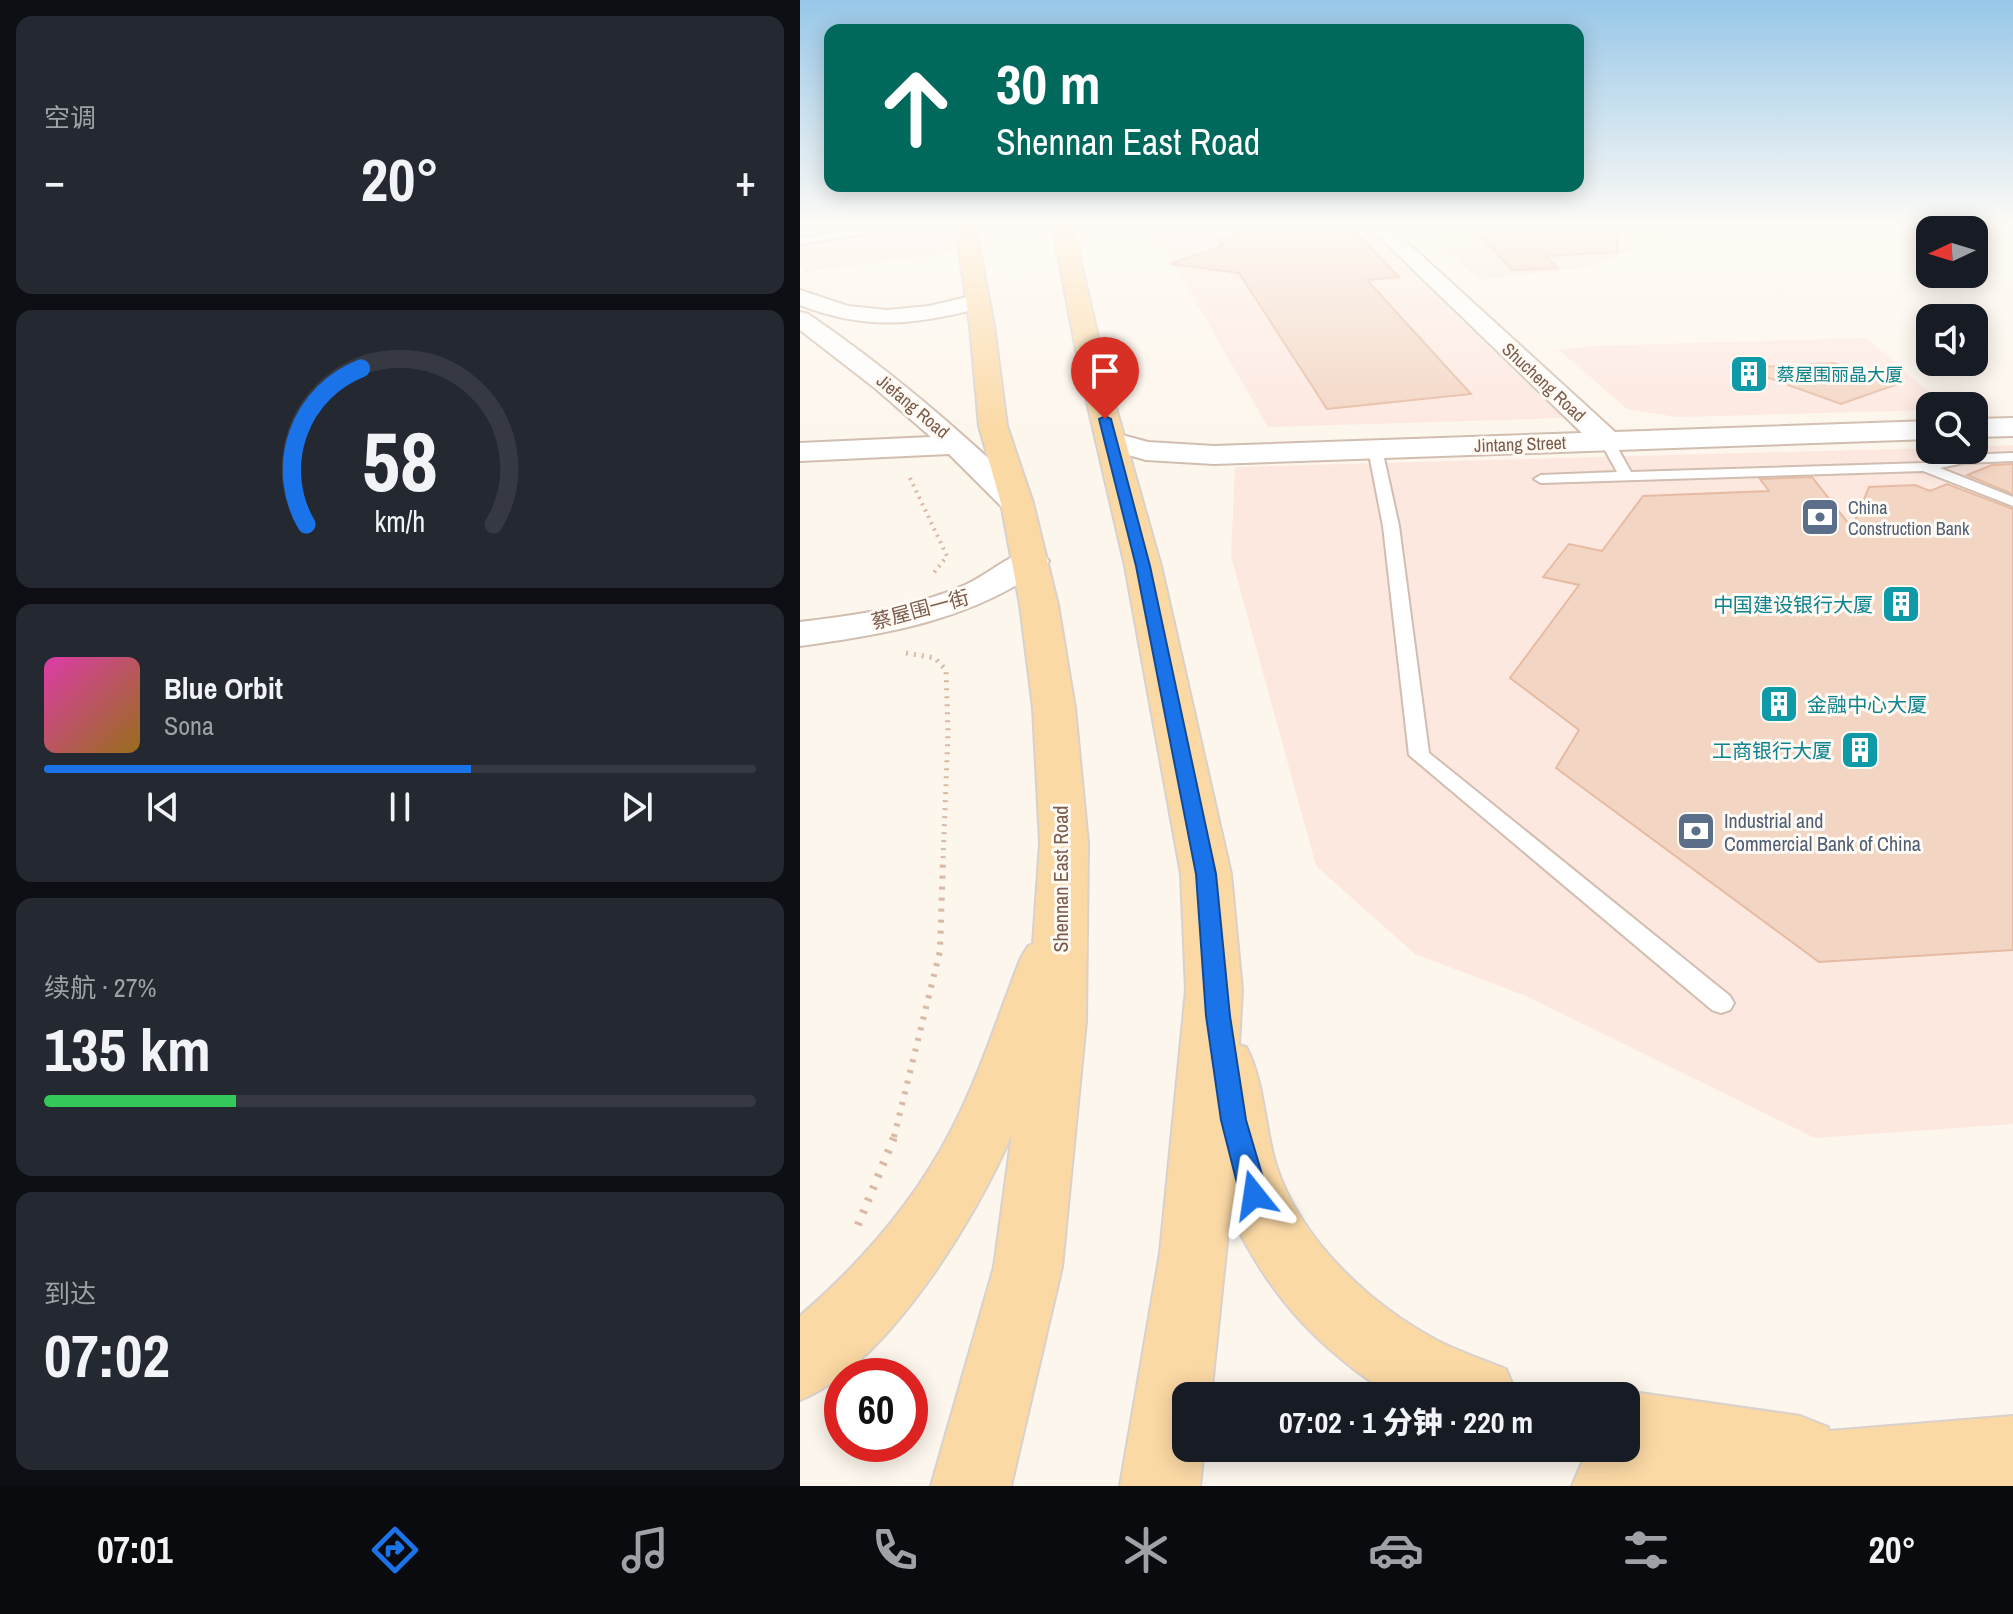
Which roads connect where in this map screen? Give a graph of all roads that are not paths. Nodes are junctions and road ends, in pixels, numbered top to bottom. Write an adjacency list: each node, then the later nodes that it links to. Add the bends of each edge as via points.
1 (975, 293): 5 (main road, Shennan East Road)
2 (1078, 293): 12 (main road)
3 (1449, 293): 13 (street, Shucheng Road)
4 (800, 297): 6 (street, via 850,316)
5 (976, 302): 6 (street); 22 (main road, Shennan East Road, via 993,426)
6 (914, 315): 8 (street, via 868,332 859,339)
7 (800, 319): 8 (street, Jiefang Road)
8 (855, 357): 14 (street, Jiefang Road)
9 (2013, 427): 10 (street)
10 (1988, 428)
11 (1916, 430): 13 (street, Jintang Street)
12 (1111, 441): 15 (street, Jintang Street, via 1191,455); 26 (main road, via 1143,566 1206,874)
13 (1607, 441): 15 (street, Jintang Street); 19 (lane)
14 (960, 445): 16 (street); 22 (street, Jiefang Road)
15 (1375, 449): 27 (lane, via 1391,526 1419,755)
16 (800, 452)
17 (2013, 457): 18 (lane)
18 (1925, 467): 19 (lane); 21 (lane)
19 (1626, 476): 20 (lane)
20 (1541, 479)
21 (2013, 502)
22 (1017, 503): 23 (main road, Shennan East Road)
23 (1031, 561): 24 (street, 蔡屋围一街, via 993,588 947,606); 25 (main road, Shennan East Road, via 1054,708 1064,843)
24 (800, 634)
25 (1060, 924): 28 (main road, via 980,1134 944,1204 899,1265 839,1331); 33 (main road, Shennan East Road, via 1057,1021 1028,1267)
26 (1214, 990): 29 (main road, via 1234,1120 1254,1195 1286,1251 1322,1298 1370,1340); 34 (main road, via 1194,1253)
27 (1721, 1003)
28 (800, 1364)
29 (1440, 1382)
30 (1640, 1431): 32 (main road)
31 (2013, 1455): 32 (main road)
32 (1881, 1467): 35 (main road)
33 (971, 1486)
34 (1160, 1486)
35 (1612, 1486)

